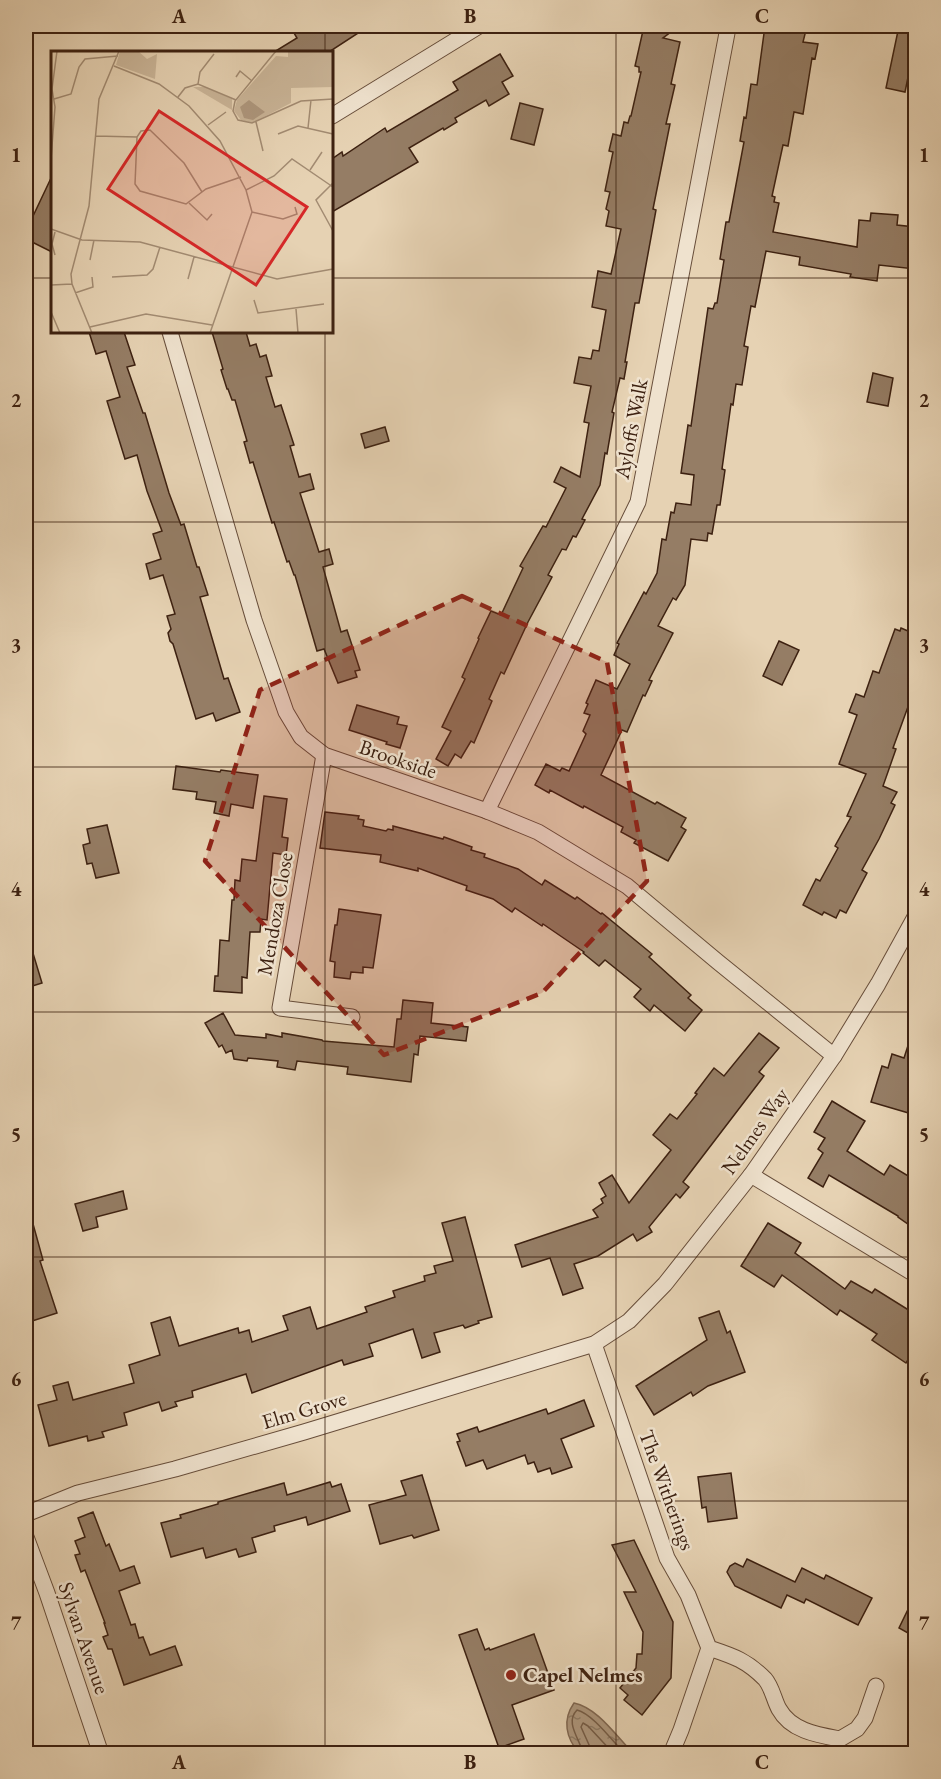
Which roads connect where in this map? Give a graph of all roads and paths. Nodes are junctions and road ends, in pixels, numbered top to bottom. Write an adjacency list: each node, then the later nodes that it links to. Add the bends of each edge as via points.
1 (480, 26): 3 (street)
2 (725, 26): 6 (street, Ayloffs Walk, via 727,33 638,502)
3 (333, 115)
4 (170, 333): 5 (street, Brookside, via 254,620 286,712 301,736)
5 (324, 755): 6 (street, Brookside); 8 (street, Mendoza Close, via 280,1008)
6 (487, 811): 9 (street, Brookside, via 538,832 627,886)
7 (915, 915): 9 (street, Nelmes Way)
8 (352, 1017)
9 (834, 1056): 10 (street, Nelmes Way)
10 (751, 1175): 11 (street); 12 (street, Nelmes Way, via 666,1284 629,1321)
11 (915, 1275)
12 (594, 1344): 13 (street, Elm Grove, via 293,1435 78,1493); 15 (street, The Witherings, via 667,1558 688,1595)
13 (26, 1514)
14 (26, 1537): 17 (street, Sylvan Avenue)
15 (708, 1648): 16 (street, via 741,1659 767,1681 780,1711 792,1723 821,1735 840,1739 857,1729 866,1718); 18 (street)
16 (876, 1686)
17 (101, 1754)
18 (671, 1754)

